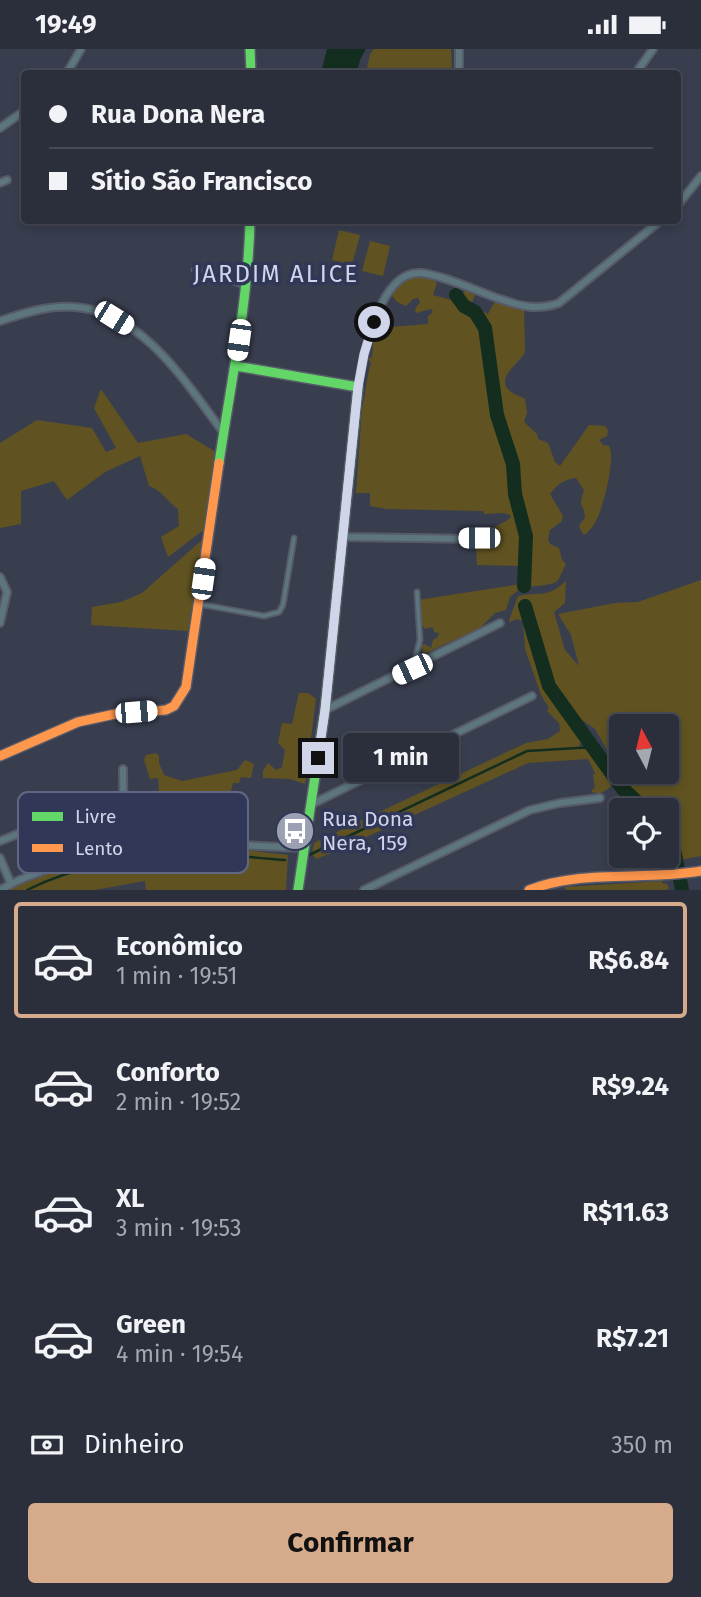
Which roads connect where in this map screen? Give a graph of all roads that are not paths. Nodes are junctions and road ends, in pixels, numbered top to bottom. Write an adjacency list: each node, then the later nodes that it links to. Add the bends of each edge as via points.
1 (81, 49): 5 (street)
2 (250, 49): 6 (street)
3 (459, 49): 7 (street)
4 (653, 49): 8 (street)
5 (69, 70)
6 (251, 70)
7 (460, 70)
8 (638, 70)
9 (21, 113): 10 (street)
10 (0, 128)
11 (701, 176): 12 (street)
12 (681, 200)
13 (250, 224): 16 (street)
14 (656, 224): 19 (street, via 559,303 545,308 526,307 423,273 401,277 374,322)
15 (194, 270): 16 (lane)
16 (246, 287): 18 (street)
17 (0, 321): 20 (street, via 52,307 74,307 114,318 172,366)
18 (236, 366): 19 (street); 20 (street)
19 (358, 387): 21 (street)
20 (223, 432): 26 (street)
21 (344, 537): 23 (street); 31 (street)
22 (294, 538): 26 (lane, via 279,613 264,616)
23 (479, 538)
24 (0, 577): 27 (street, via 7,592)
25 (417, 592): 29 (lane, via 420,640)
26 (200, 604): 32 (street, via 186,687 174,706 78,722)
27 (0, 623)
28 (500, 623): 29 (street)
29 (412, 669): 31 (street)
30 (532, 696): 36 (street)
31 (325, 710): 36 (street)
32 (0, 756)
33 (123, 769): 34 (street)
34 (124, 792)
35 (600, 798): 47 (street, via 530,810)
36 (310, 805): 40 (street)
37 (18, 834): 38 (street)
38 (0, 841)
39 (248, 845): 40 (street)
40 (303, 848): 46 (street)
41 (0, 858): 44 (street)
42 (701, 871): 48 (street, via 558,880)
43 (37, 873): 44 (street)
44 (11, 884): 45 (street)
45 (1, 890)
46 (298, 890)
47 (364, 890)
48 (529, 890)

